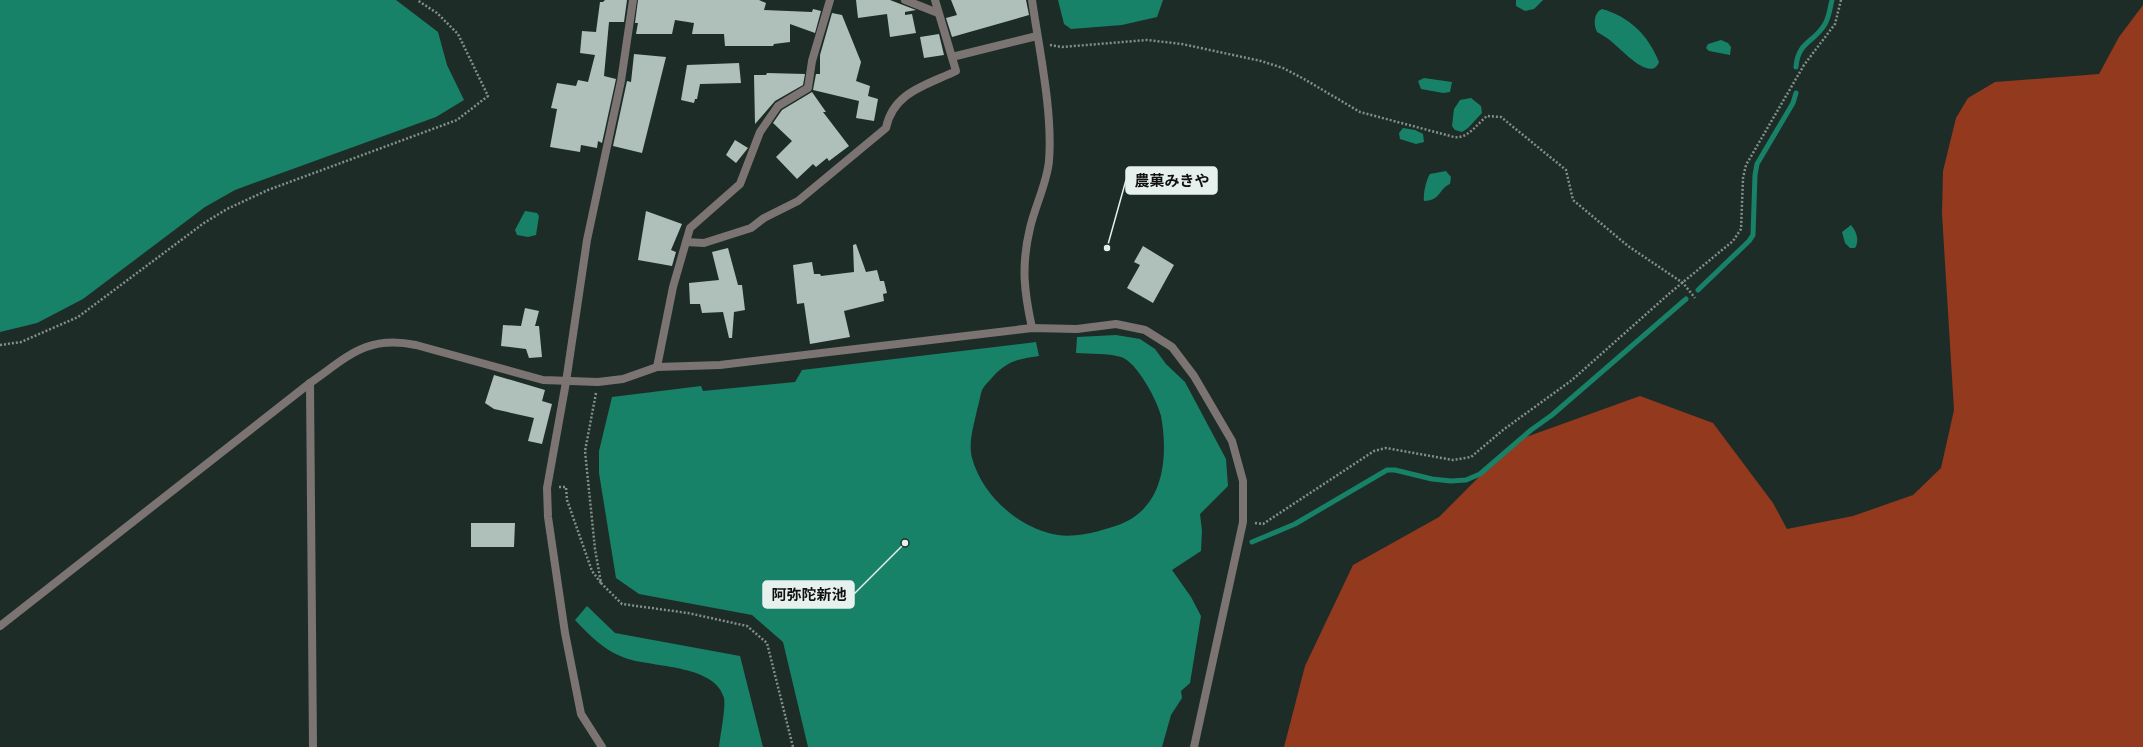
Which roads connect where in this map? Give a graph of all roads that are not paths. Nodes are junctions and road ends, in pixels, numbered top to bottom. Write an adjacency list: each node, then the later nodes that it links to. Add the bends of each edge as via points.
1 (633, 0): 12 (street, via 621,81 587,240)
2 (830, 0): 9 (street, via 812,61 808,88 778,106 760,132 740,184 690,228)
3 (905, 0): 6 (street)
4 (935, 0): 6 (street)
5 (1032, 0): 7 (street)
6 (938, 13): 8 (street)
7 (1037, 36): 8 (street); 10 (street, via 1050,140 1049,162 1024,256 1024,290)
8 (952, 56): 9 (street, via 956,70 909,92 889,113 886,128 798,201 764,218 751,228 704,243)
9 (686, 242): 11 (street, via 673,287)
10 (1032, 328): 11 (street, via 720,365); 17 (street, via 1077,329 1116,324 1145,330 1172,347 1194,376 1232,441 1243,480 1243,522)
11 (657, 367): 12 (street, via 623,379)
12 (566, 382): 13 (street, via 543,380 397,342 378,343 360,349); 16 (street, via 547,488 548,517 565,633 581,714)
13 (310, 383): 14 (street); 15 (street)
14 (0, 626)
15 (313, 747)
16 (602, 747)
17 (1194, 747)

